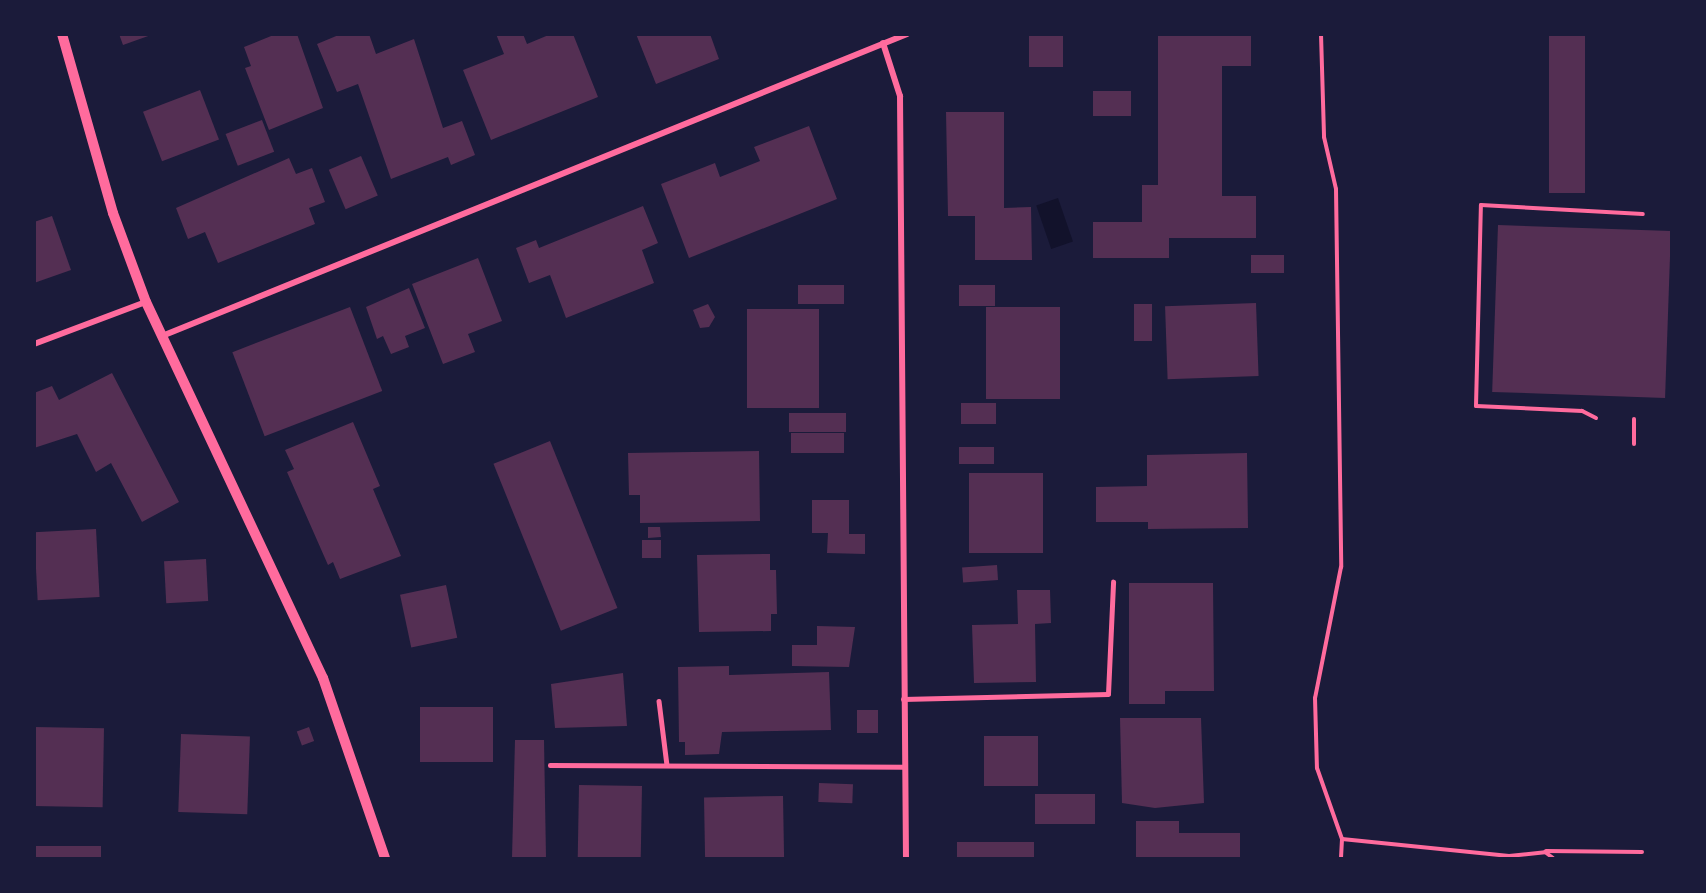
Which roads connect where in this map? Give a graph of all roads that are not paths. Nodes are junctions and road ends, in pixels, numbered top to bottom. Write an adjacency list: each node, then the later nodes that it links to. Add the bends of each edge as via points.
1 (62, 34): 4 (street, via 113,213)
2 (907, 34): 3 (street)
3 (884, 43): 5 (street); 8 (street, via 900,96)
4 (146, 302): 5 (street); 6 (street)
5 (162, 336): 13 (street, via 322,678)
6 (34, 344)
7 (1113, 582): 8 (lane, via 1107,694)
8 (903, 699): 12 (street)
9 (660, 701): 11 (lane)
10 (550, 765): 11 (lane)
11 (667, 765): 12 (lane)
12 (905, 767): 14 (street)
13 (385, 858)
14 (906, 858)

